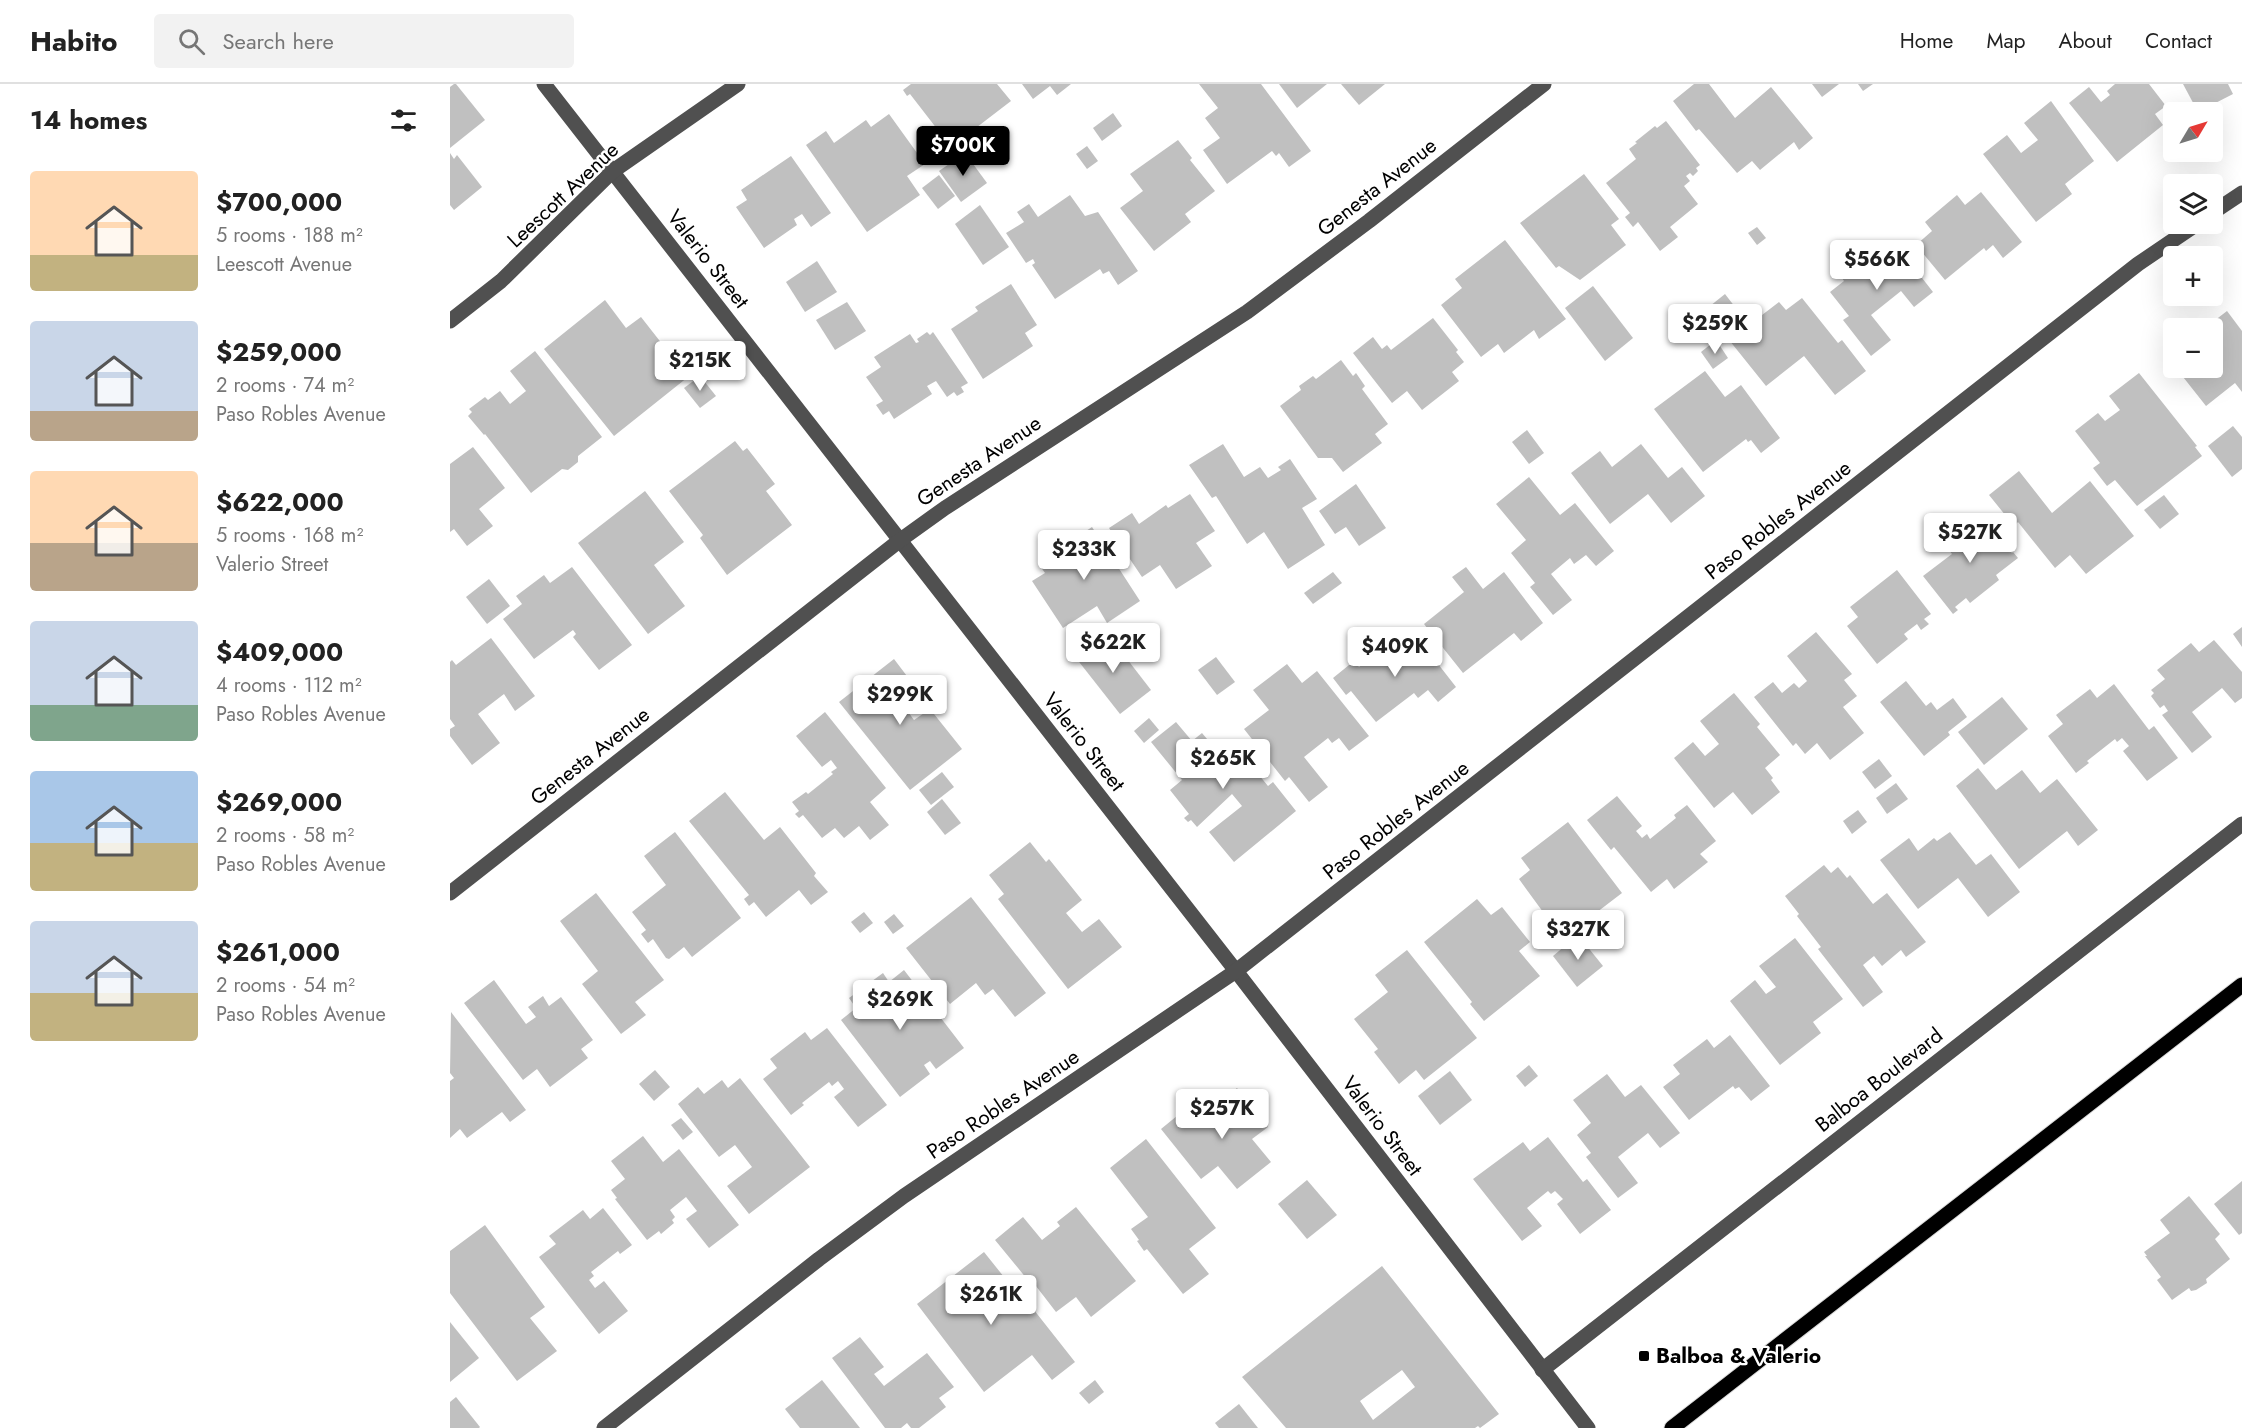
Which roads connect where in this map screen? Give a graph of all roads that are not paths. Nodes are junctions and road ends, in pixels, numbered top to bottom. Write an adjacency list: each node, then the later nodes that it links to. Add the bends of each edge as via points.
1 (544, 84): 4 (street, Valerio Street)
2 (738, 84): 4 (street, Leescott Avenue)
3 (1544, 84): 9 (street, Genesta Avenue, via 1247,312)
4 (614, 171): 8 (street, Leescott Avenue, via 501,281); 9 (street, Valerio Street)
5 (2242, 193): 6 (street)
6 (2223, 206)
7 (2182, 234): 12 (street, Paso Robles Avenue, via 2138,264)
8 (450, 321)
9 (899, 541): 11 (street, Genesta Avenue); 12 (street, Valerio Street)
10 (2242, 824): 14 (street, Balboa Boulevard)
11 (450, 893)
12 (1236, 971): 14 (street, Valerio Street); 15 (street, Paso Robles Avenue, via 904,1196)
13 (2242, 985): 17 (main road)
14 (1542, 1370): 16 (street, Valerio Street)
15 (604, 1428)
16 (1588, 1428)
17 (1672, 1428)

